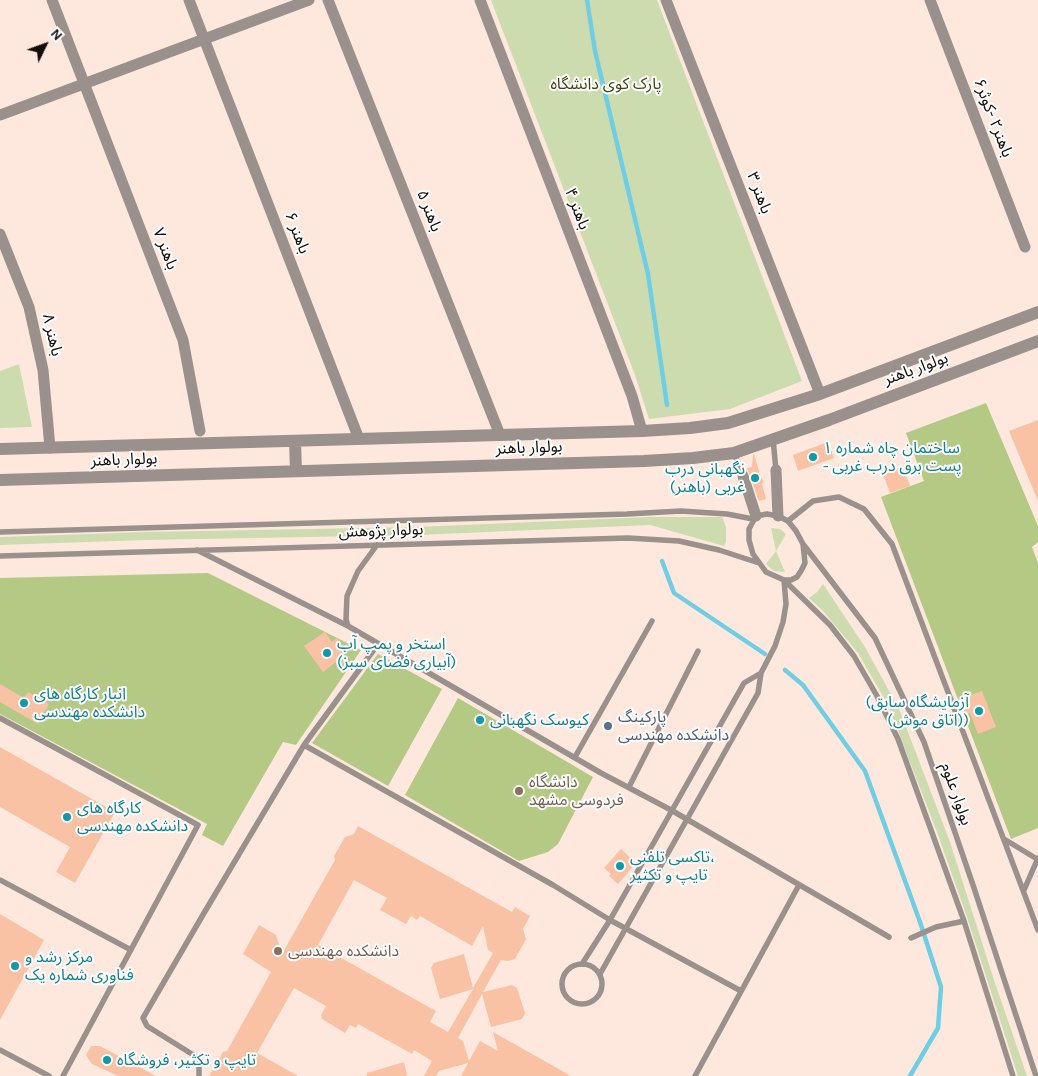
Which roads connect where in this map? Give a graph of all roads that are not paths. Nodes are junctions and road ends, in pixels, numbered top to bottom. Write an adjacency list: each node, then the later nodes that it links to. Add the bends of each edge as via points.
1 (52, 0): 9 (street, باهنر ۷)
2 (189, 0): 8 (street, باهنر ۶)
3 (309, 0): 8 (street)
4 (328, 0): 18 (street, باهنر ۵)
5 (480, 0): 17 (street, باهنر ۴, via 632,396)
6 (930, 0): 12 (street, باهنر۲ -کوثر۶)
7 (670, 1): 15 (street, باهنر ۳)
8 (204, 39): 9 (street); 19 (street, باهنر ۶)
9 (83, 84): 10 (street); 16 (street, باهنر ۷, via 183,340)
10 (0, 115)
11 (0, 234): 22 (street, باهنر ۸, via 29,307 43,370)
12 (1025, 248)
13 (1038, 312): 15 (street, بولوار باهنر)
14 (1038, 341): 20 (street, بولوار باهنر)
15 (820, 394): 17 (street, بولوار باهنر, via 728,423)
16 (200, 430)
17 (642, 431): 18 (street, بولوار باهنر)
18 (500, 435): 19 (street, بولوار باهنر)
19 (359, 439): 21 (street, بولوار باهنر)
20 (773, 439): 24 (street, بولوار باهنر); 25 (lane)
21 (295, 441): 22 (street, بولوار باهنر); 26 (street)
22 (50, 448): 23 (street, بولوار باهنر)
23 (0, 449)
24 (734, 453): 26 (street, بولوار باهنر, via 644,461); 27 (lane)
25 (776, 470): 30 (street)
26 (296, 471): 28 (street, بولوار باهنر)
27 (743, 476): 29 (street)
28 (0, 480)
29 (755, 518): 30 (lane, via 767,514); 31 (lane, بولوار پژوهش, via 681,511); 36 (lane, via 749,529 749,540)
30 (783, 518): 32 (lane); 49 (lane, via 813,501 838,497 864,508 892,544)
31 (0, 532)
32 (803, 544): 37 (lane, via 805,563 802,572 791,580); 70 (lane, بولوار علوم, via 875,638 920,734)
33 (377, 545): 34 (lane, بولوار پژوهش); 36 (lane, بولوار پژوهش, via 628,538 680,541); 39 (lane, via 358,571 347,596)
34 (197, 550): 35 (lane, بولوار پژوهش); 39 (lane)
35 (0, 556)
36 (759, 563): 37 (lane, via 766,572)
37 (784, 580): 42 (lane, via 786,604 783,622); 55 (lane, via 830,625 854,656 878,696 898,739)
38 (652, 621): 45 (lane)
39 (348, 626): 40 (lane)
40 (378, 644): 44 (lane); 45 (lane)
41 (698, 652): 46 (lane)
42 (761, 673): 47 (lane, via 744,683); 48 (lane, via 758,693)
43 (0, 718): 60 (lane, via 198,825)
44 (304, 745): 54 (lane); 67 (lane, via 143,1018 148,1026 195,1056 199,1062)
45 (575, 757): 46 (lane)
46 (629, 787): 47 (lane)
47 (671, 810): 48 (lane); 54 (lane)
48 (686, 820): 52 (lane); 56 (lane)
49 (1004, 840): 50 (lane); 53 (lane)
50 (1038, 859): 53 (lane)
51 (0, 880): 60 (lane)
52 (798, 886): 58 (lane); 63 (lane)
53 (1024, 890): 57 (lane)
54 (610, 920): 56 (lane); 61 (lane)
55 (964, 921): 59 (lane); 69 (lane)
56 (626, 928): 62 (lane); 63 (lane)
57 (1038, 930)
58 (889, 937)
59 (911, 938)
60 (131, 950): 66 (lane)
61 (582, 964): 62 (lane, via 589,965); 62 (lane, via 570,968 563,980 565,993 575,1002 582,1004 595,999 602,987)
62 (600, 974)
63 (741, 991): 68 (lane)
64 (0, 1050): 65 (lane)
65 (49, 1076)
66 (63, 1076)
67 (199, 1076)
68 (695, 1076)
69 (1013, 1076)
70 (1036, 1076)

